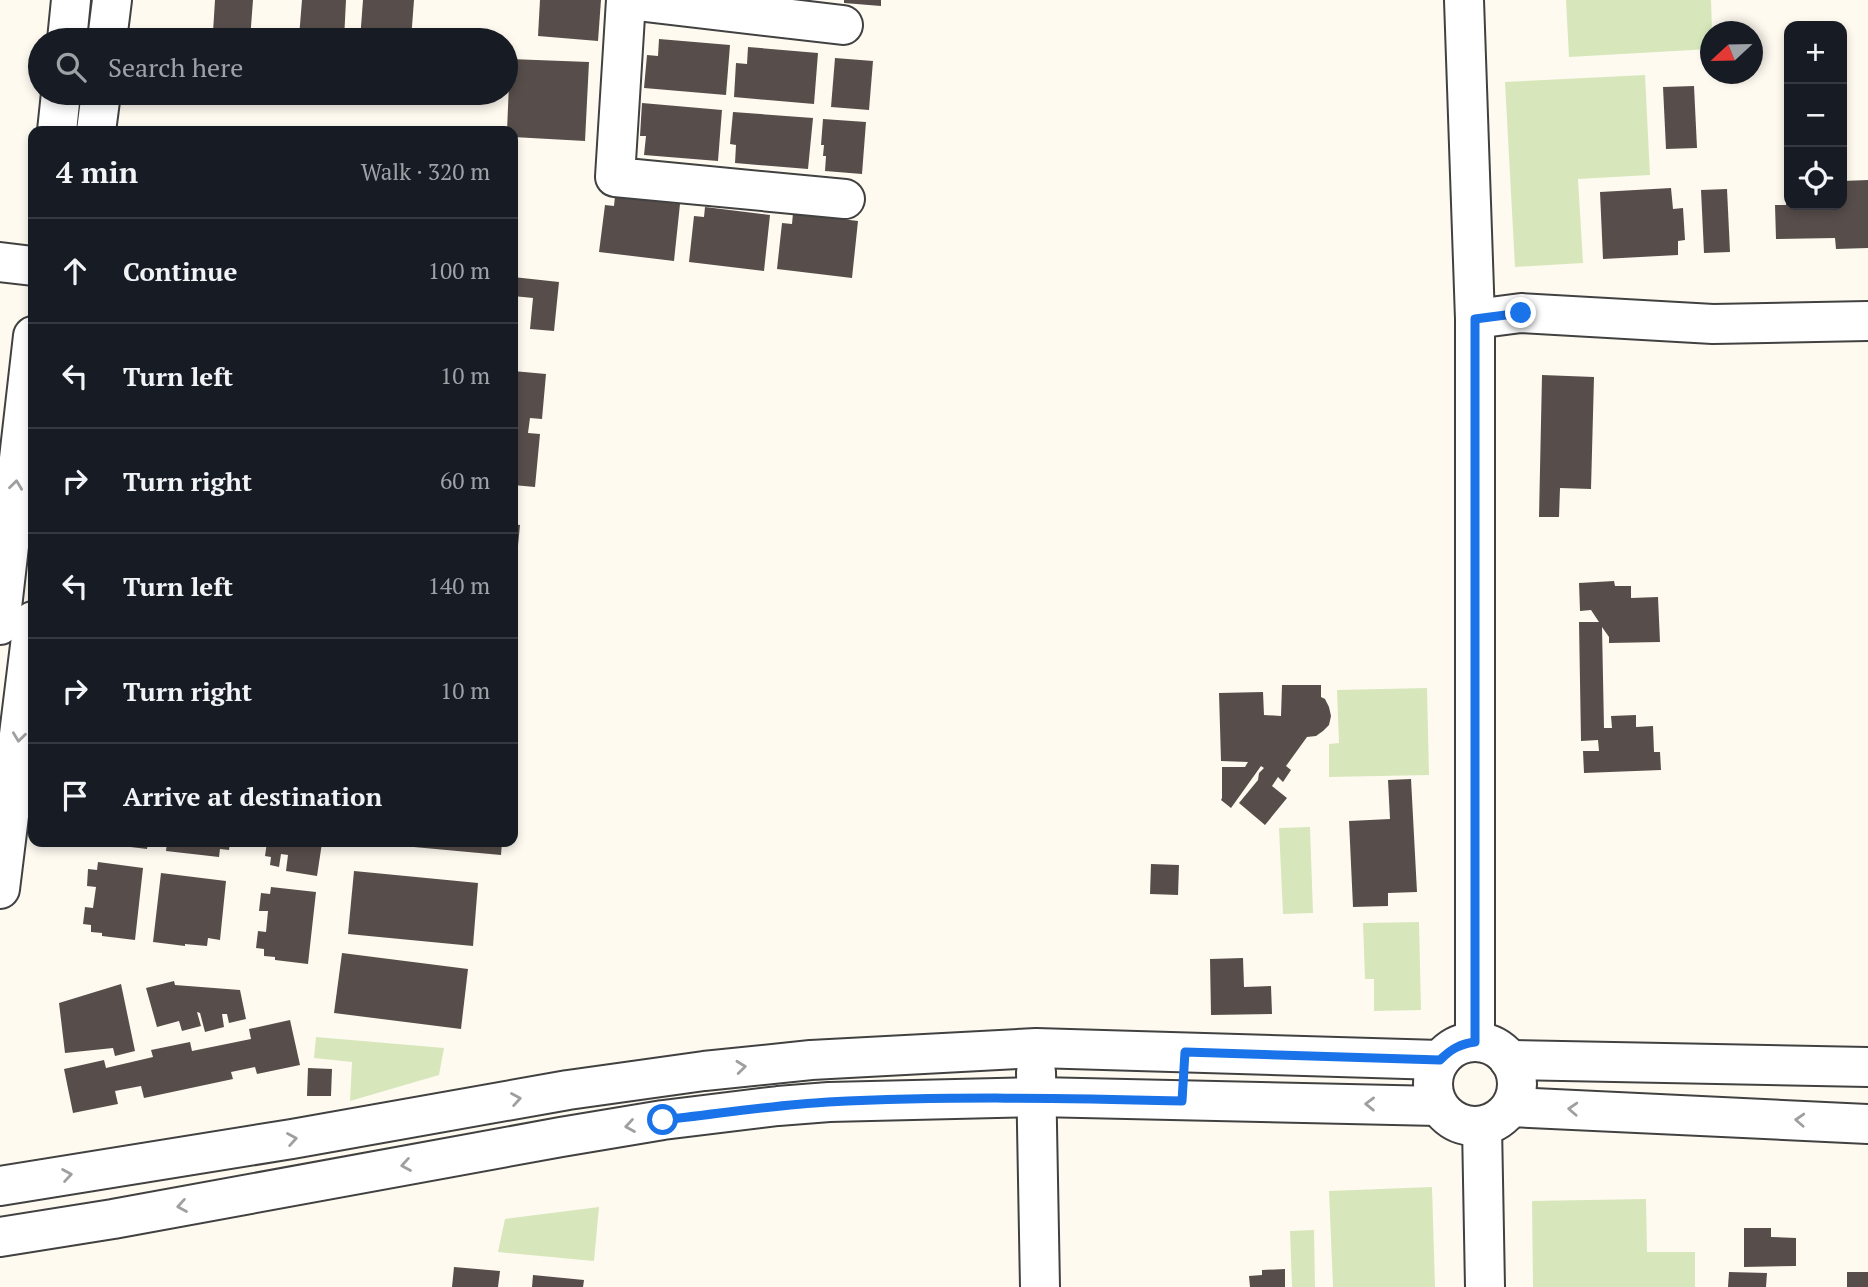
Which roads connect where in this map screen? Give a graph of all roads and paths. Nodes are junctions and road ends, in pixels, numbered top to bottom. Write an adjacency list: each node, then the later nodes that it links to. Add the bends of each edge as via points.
1 (71, 0): 6 (street)
2 (112, 0): 7 (street)
3 (627, 0): 5 (street); 12 (street, via 615,177)
4 (1464, 0): 15 (street)
5 (843, 25)
6 (68, 28)
7 (108, 28)
8 (60, 105): 10 (street)
9 (99, 105): 11 (street)
10 (58, 126)
11 (97, 126)
12 (845, 200)
13 (0, 262): 14 (street)
14 (28, 266)
15 (1475, 319): 16 (street, via 1521,313 1713,324); 21 (street)
16 (1868, 321)
17 (28, 380): 18 (street, one-way to 17)
18 (0, 625)
19 (28, 662): 20 (street, one-way to 20)
20 (0, 889)
21 (1475, 1042): 24 (street, via 1450,1050); 25 (street, via 1489,1044)
22 (1036, 1048): 23 (street); 27 (street); 32 (street, one-way to 22, via 618,1082 811,1060)
23 (1185, 1052): 24 (street); 28 (street)
24 (1440, 1060): 29 (street, via 1433,1083)
25 (1509, 1060): 26 (street); 30 (street, via 1515,1071 1516,1095)
26 (1868, 1068)
27 (1037, 1097): 28 (street); 33 (street, one-way to 33, via 829,1102 663,1120); 34 (street)
28 (1182, 1101): 29 (street, one-way to 28)
29 (1438, 1106): 30 (street, via 1457,1123 1469,1126)
30 (1496, 1116): 31 (street, one-way to 30); 35 (street)
31 (1868, 1124)
32 (0, 1186)
33 (0, 1237)
34 (1040, 1287)
35 (1485, 1287)

